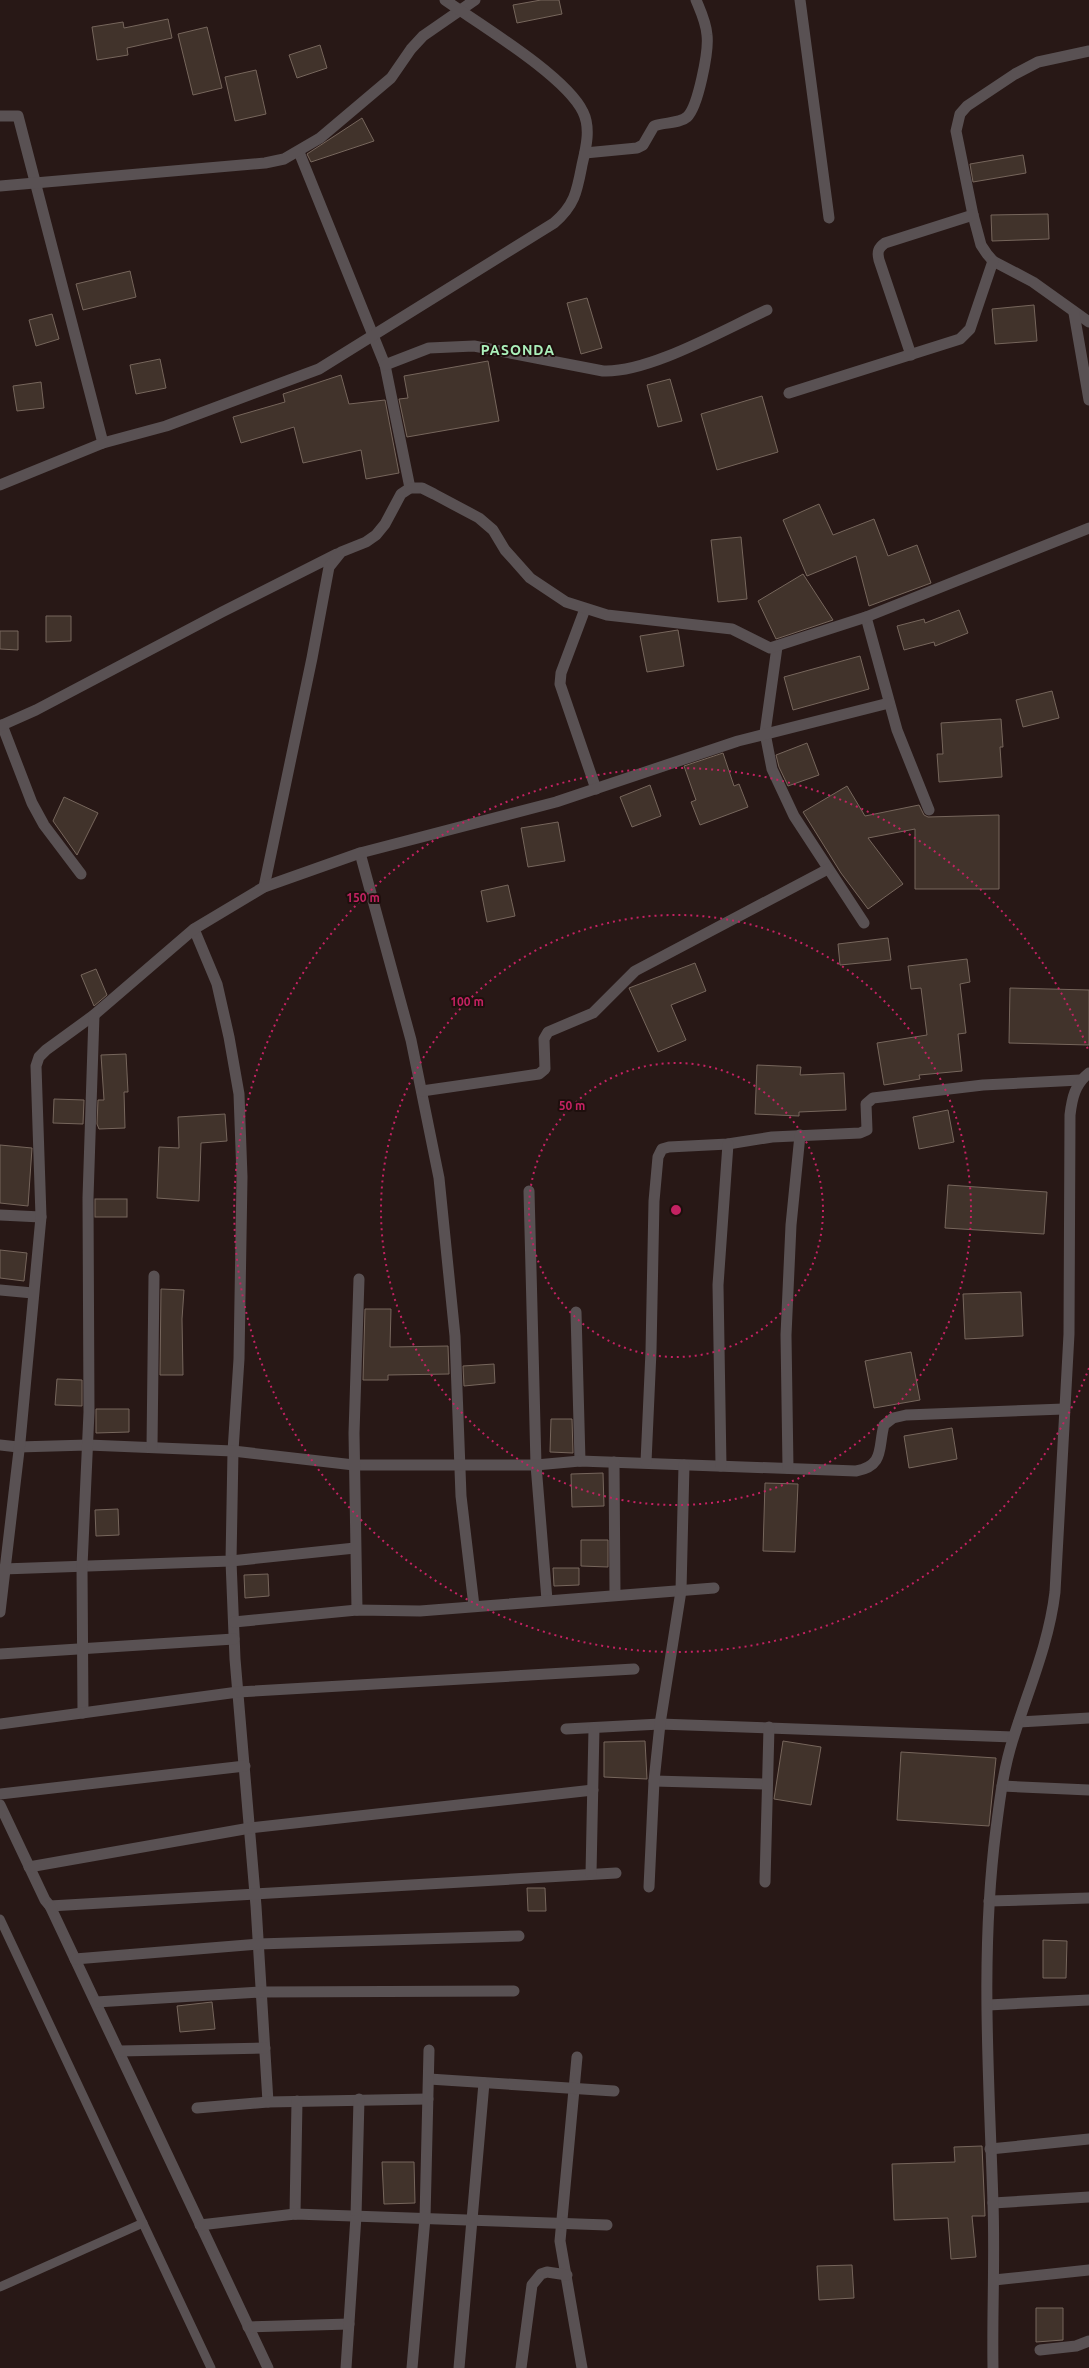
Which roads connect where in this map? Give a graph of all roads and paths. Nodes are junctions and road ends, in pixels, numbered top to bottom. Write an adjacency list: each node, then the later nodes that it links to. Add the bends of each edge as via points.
1 (444, 0): 5 (street)
2 (475, 0): 5 (street)
3 (696, 0): 9 (street, via 704,20 707,44 694,105 688,116 682,120 654,126 643,145 637,148)
4 (800, 0): 13 (street)
5 (460, 11): 8 (street, via 423,36 411,48 391,78 376,92); 9 (street, via 544,70 575,100 583,112 588,129)
6 (1089, 51): 12 (street, via 1027,67 967,106 960,114 956,131)
7 (0, 116): 10 (street, via 18,116)
8 (299, 152): 10 (street, via 284,160 265,163); 18 (street, via 349,280)
9 (585, 153): 18 (street, via 574,201 554,223)
10 (36, 182): 11 (street); 23 (street)
11 (0, 186)
12 (973, 215): 14 (street, via 981,245); 19 (street, via 885,243 880,247 877,254)
13 (829, 218)
14 (993, 261): 16 (street, via 1034,282); 19 (street, via 970,330 960,339)
15 (767, 310): 20 (street, via 654,361 617,372 474,346 429,348)
16 (1074, 313): 17 (street); 22 (street)
17 (1089, 322)
18 (374, 335): 20 (street); 23 (street, via 319,369 166,426)
19 (911, 355): 21 (street)
20 (384, 365): 25 (street)
21 (789, 393)
22 (1089, 400)
23 (103, 443): 24 (street)
24 (0, 485)
25 (410, 488): 27 (street, via 401,494 376,535); 28 (street, via 428,491 479,518 493,530 505,550 530,578 553,595)
26 (1089, 528): 29 (street)
27 (341, 552): 32 (street); 39 (street, via 329,567)
28 (585, 609): 30 (street, via 607,615 732,629 764,646); 34 (street, via 561,673 560,684)
29 (866, 617): 30 (street); 31 (street)
30 (777, 647): 33 (street)
31 (889, 703): 33 (street); 35 (street)
32 (1, 726): 38 (street, via 32,803 44,825)
33 (765, 733): 34 (street); 37 (street, via 768,753 779,788)
34 (596, 789): 36 (street, via 556,802)
35 (929, 810)
36 (360, 853): 39 (street); 45 (street, via 411,1040)
37 (828, 869): 40 (street); 45 (street, via 634,971 593,1013 548,1032 544,1039 545,1069 539,1074)
38 (81, 874)
39 (264, 886): 41 (street)
40 (864, 923)
41 (194, 929): 42 (street); 61 (street, via 217,984 239,1094 242,1177 240,1344)
42 (94, 1015): 50 (street, via 46,1050 39,1057 36,1066); 58 (street, via 88,1198)
43 (1089, 1073): 44 (street)
44 (1080, 1080): 46 (street, via 983,1085 873,1098 866,1104 868,1126 864,1132); 56 (street, via 1072,1098 1070,1115 1069,1334)
45 (422, 1091): 66 (street, via 439,1178 448,1262 455,1336)
46 (800, 1135): 47 (street); 70 (street, via 791,1225 786,1335)
47 (728, 1144): 64 (street, via 669,1147 662,1149 658,1157 654,1201); 69 (street, via 718,1285)
48 (529, 1191): 67 (street)
49 (0, 1216): 50 (street)
50 (41, 1217): 54 (street)
51 (154, 1276): 60 (street)
52 (359, 1279): 65 (street)
53 (0, 1290): 54 (street)
54 (33, 1293): 59 (street)
55 (576, 1312): 62 (street)
56 (1064, 1409): 70 (street, via 906,1415 893,1418 884,1425 879,1458 873,1466 864,1470); 90 (street, via 1052,1614 1039,1667)
57 (0, 1445): 59 (street)
58 (88, 1445): 59 (street); 60 (street); 73 (street)
59 (18, 1447): 74 (street)
60 (152, 1447): 61 (street)
61 (233, 1451): 65 (street); 72 (street)
62 (580, 1461): 63 (street); 67 (street)
63 (614, 1462): 64 (street); 77 (street)
64 (646, 1462): 68 (street)
65 (354, 1464): 66 (street); 71 (street)
66 (459, 1464): 67 (street); 79 (street)
67 (536, 1465): 78 (street)
68 (684, 1465): 69 (street); 76 (street)
69 (721, 1466): 70 (street)
70 (788, 1468)
71 (355, 1548): 72 (street); 80 (street)
72 (231, 1561): 73 (street); 82 (street)
73 (82, 1566): 74 (street); 84 (street)
74 (3, 1570): 81 (street)
75 (714, 1588): 76 (street)
76 (681, 1591): 77 (street); 92 (street)
77 (615, 1594): 78 (street)
78 (547, 1600): 79 (street)
79 (474, 1606): 80 (street, via 420,1611)
80 (357, 1610): 82 (street)
81 (0, 1612)
82 (234, 1622): 83 (street)
83 (234, 1639): 84 (street); 87 (street)
84 (82, 1649): 85 (street); 88 (street)
85 (0, 1654)
86 (634, 1670): 87 (street)
87 (238, 1692): 88 (street); 97 (street)
88 (82, 1713): 91 (street)
89 (1089, 1718): 90 (street)
90 (1019, 1722): 96 (street)
91 (0, 1724)
92 (660, 1724): 93 (street); 94 (street); 98 (street)
93 (769, 1727): 96 (street); 99 (street)
94 (594, 1728): 95 (street); 101 (street)
95 (566, 1729)
96 (1013, 1737): 100 (street)
97 (245, 1766): 103 (street); 105 (street)
98 (654, 1781): 99 (street); 110 (street)
99 (768, 1784): 109 (street)
100 (1002, 1786): 102 (street); 113 (street)
101 (593, 1790): 105 (street); 108 (street)
102 (1089, 1790)
103 (0, 1794)
104 (0, 1805): 106 (street)
105 (250, 1828): 106 (street); 111 (street)
106 (29, 1867): 114 (street)
107 (616, 1873): 108 (street)
108 (591, 1874): 111 (street)
109 (765, 1882)
110 (649, 1887)
111 (256, 1893): 114 (street); 117 (street)
112 (1089, 1898): 113 (street)
113 (989, 1901): 123 (street)
114 (50, 1906): 118 (street)
115 (0, 1919): 145 (lane)
116 (519, 1936): 117 (street)
117 (258, 1944): 118 (street); 120 (street)
118 (75, 1959): 122 (street)
119 (514, 1991): 120 (street)
120 (262, 1992): 122 (street); 124 (street)
121 (1089, 2000): 123 (street)
122 (96, 2002): 126 (street)
123 (988, 2005): 138 (street)
124 (265, 2048): 126 (street); 135 (street)
125 (429, 2050): 128 (street)
126 (119, 2051): 147 (street)
127 (577, 2057): 130 (street)
128 (429, 2079): 129 (street); 133 (street)
129 (484, 2083): 130 (street); 144 (street)
130 (574, 2088): 131 (street); 146 (street)
131 (614, 2091)
132 (359, 2099): 133 (street); 134 (street); 142 (street)
133 (428, 2099): 143 (street)
134 (296, 2101): 135 (street); 141 (street)
135 (268, 2102): 136 (street)
136 (197, 2108)
137 (1089, 2139): 138 (street)
138 (990, 2149): 140 (street)
139 (1089, 2197): 140 (street)
140 (993, 2203): 151 (street)
141 (295, 2214): 142 (street); 147 (street)
142 (356, 2216): 143 (street); 153 (street)
143 (425, 2218): 144 (street); 160 (street)
144 (473, 2220): 146 (street); 161 (street)
145 (143, 2223): 152 (lane); 157 (lane)
146 (561, 2224): 148 (street); 150 (street, via 560,2241)
147 (200, 2225): 154 (street)
148 (607, 2225)
149 (1089, 2270): 151 (street)
150 (567, 2275): 162 (street, via 547,2272 541,2274 532,2285); 163 (street)
151 (994, 2280): 164 (street)
152 (0, 2287)
153 (349, 2324): 154 (street); 159 (street)
154 (248, 2327): 158 (street)
155 (1089, 2341): 156 (street, via 1076,2346)
156 (1040, 2350)
157 (211, 2368)
158 (268, 2368)
159 (346, 2368)
160 (412, 2368)
161 (459, 2368)
162 (521, 2368)
163 (582, 2368)
164 (993, 2368)

